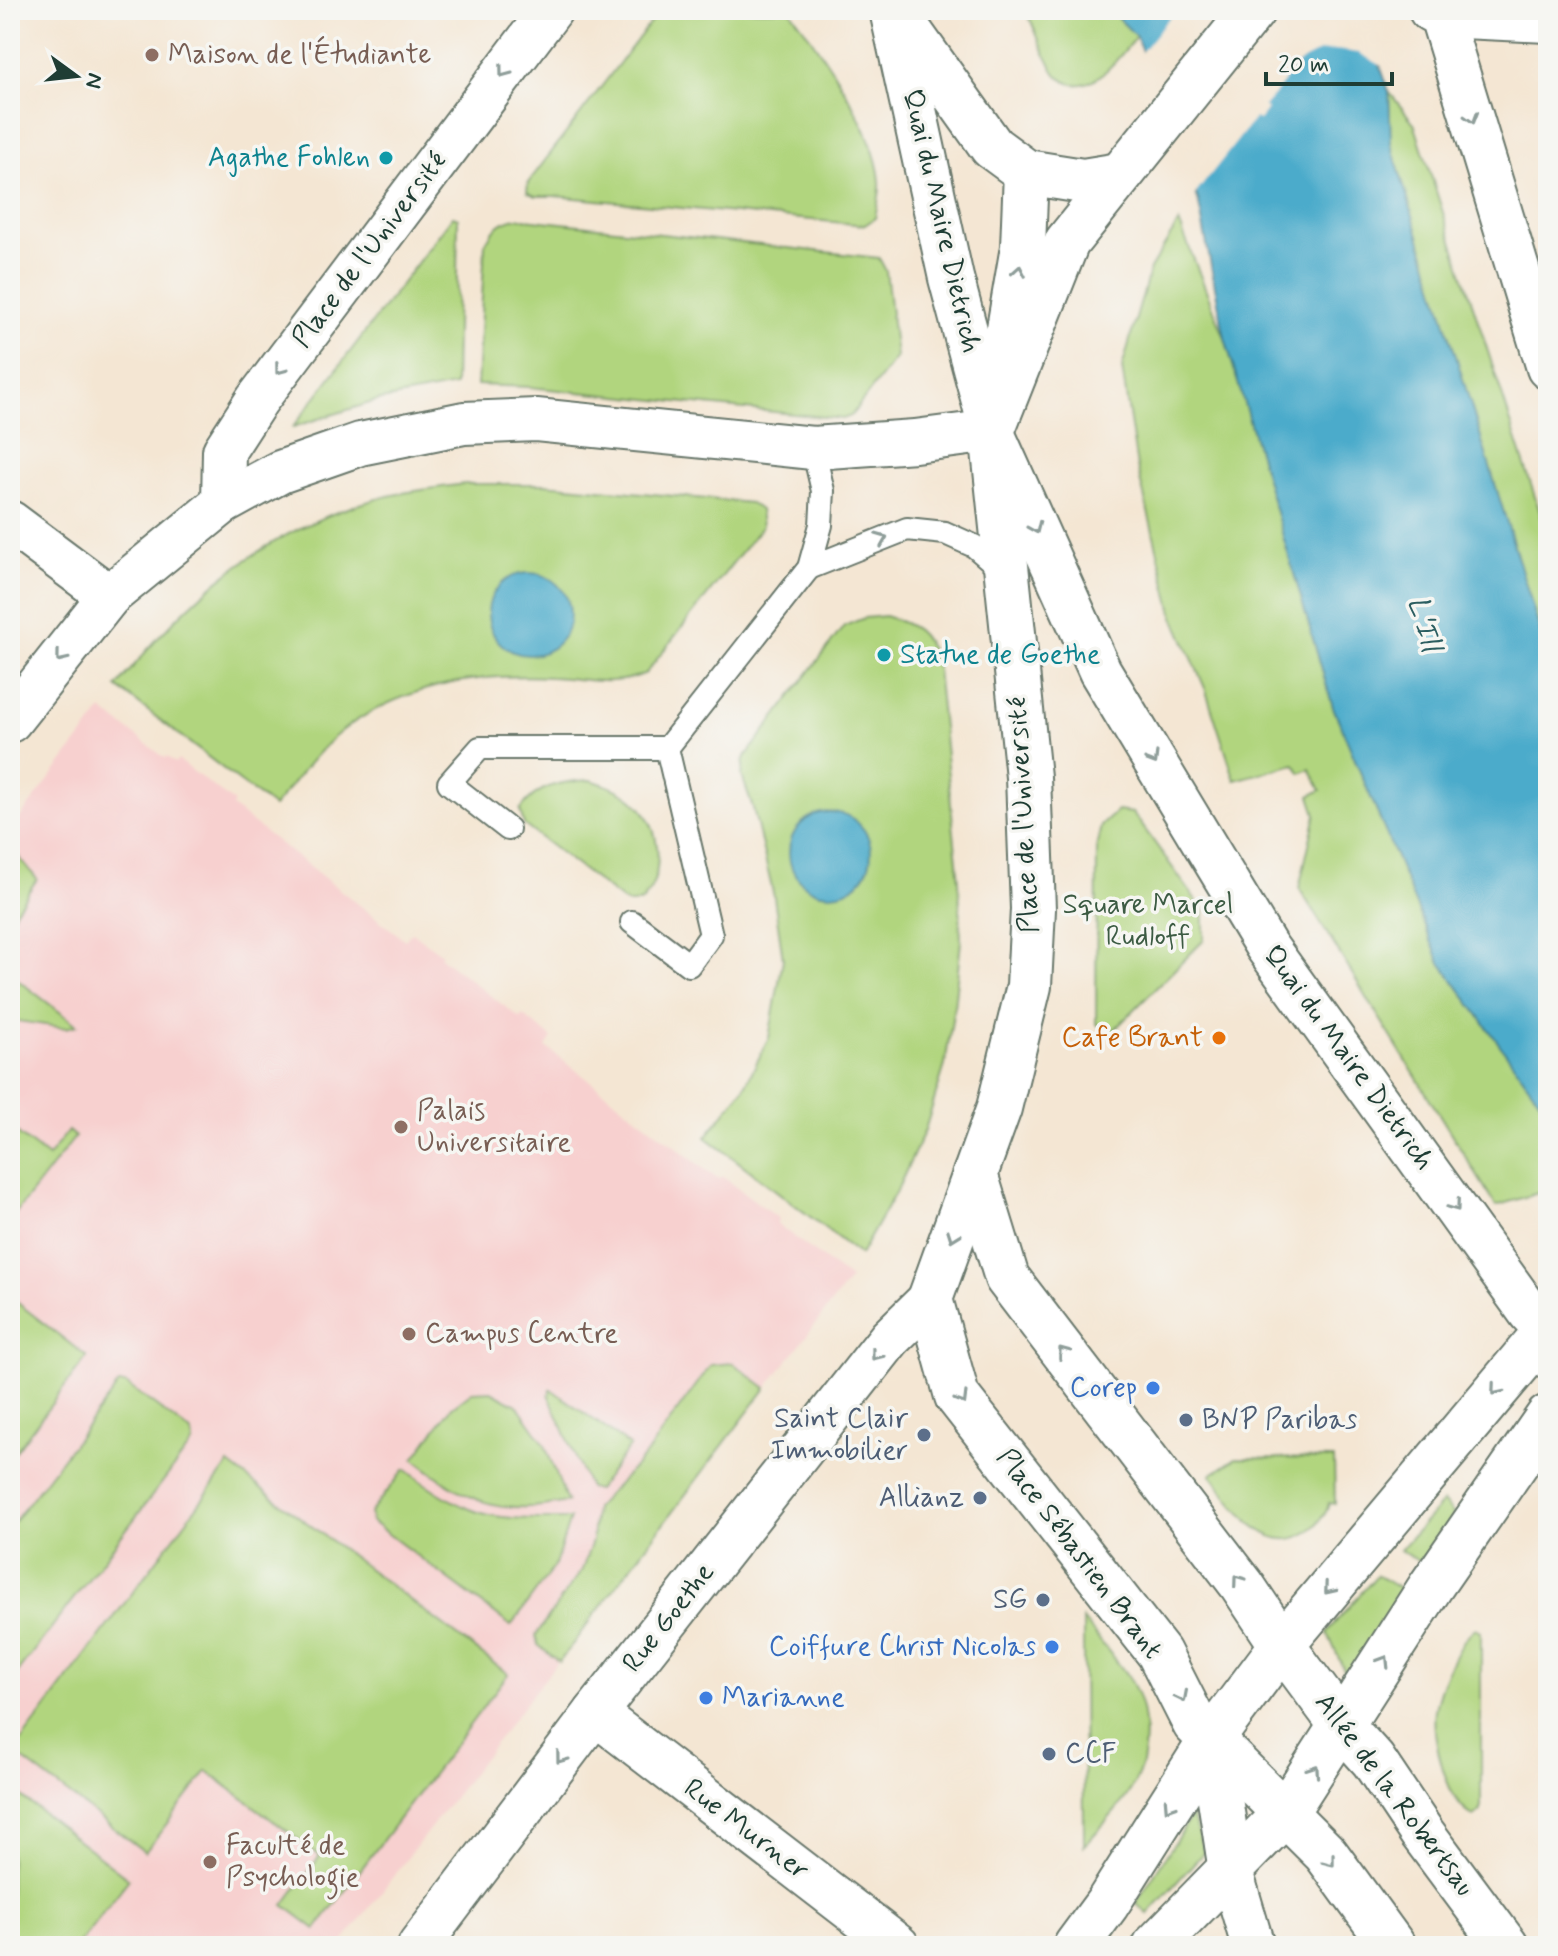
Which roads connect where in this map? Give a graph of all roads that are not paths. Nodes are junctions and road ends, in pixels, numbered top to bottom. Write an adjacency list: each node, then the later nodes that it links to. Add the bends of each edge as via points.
1 (551, 10): 11 (street, Place de l'Université, one-way to 11, via 257,400 224,451)
2 (893, 10): 6 (street, Quai du Maire Dietrich, via 992,147); 9 (street, Quai du Maire Dietrich, via 951,278)
3 (1253, 10): 7 (street)
4 (1435, 13): 5 (street); 8 (street, one-way to 8)
5 (1548, 21)
6 (1026, 172): 7 (street, Quai du Maire Dietrich, via 1083,181); 9 (street, Quai du Maire Dietrich, one-way to 6, via 1023,247)
7 (1120, 175): 9 (street, via 1067,242)
8 (1548, 368)
9 (992, 431): 10 (street); 14 (street, Place de l'Université); 22 (street, Quai du Maire Dietrich, one-way to 22, via 1100,671 1266,946)
10 (813, 448): 11 (street, via 542,420 464,423 360,444 280,472); 13 (lane, via 823,491 821,525)
11 (223, 503): 15 (street)
12 (10, 522): 15 (street)
13 (809, 568): 14 (lane, one-way to 14, via 907,529 945,533 974,546); 17 (lane)
14 (1007, 583): 20 (street, Place de l'Université, via 1028,777 1030,970 999,1108)
15 (109, 596): 16 (street, one-way to 16)
16 (10, 721)
17 (667, 748): 18 (lane, via 480,748 449,783); 19 (lane, via 711,935 689,965)
18 (508, 829)
19 (632, 922)
20 (975, 1174): 21 (street, Place de l'Université, one-way to 21); 24 (street, one-way to 20, via 1007,1278)
21 (930, 1299): 25 (street, Rue Goethe, one-way to 25, via 890,1338); 27 (street, Place Sébastien Brant, one-way to 27, via 957,1396 1159,1653 1195,1724)
22 (1547, 1330): 24 (street, one-way to 24)
23 (1548, 1417): 26 (street, one-way to 23, via 1431,1586)
24 (1282, 1645): 26 (street, Allée de la Robertsau); 27 (street)
25 (595, 1713): 30 (street, Rue Goethe, one-way to 30); 31 (street, Rue Murner)
26 (1343, 1727): 28 (street, one-way to 26); 36 (street, Allée de la Robertsau, via 1373,1760)
27 (1211, 1740): 28 (street); 29 (street); 32 (street, one-way to 32)
28 (1285, 1813): 29 (street); 35 (street, one-way to 35, via 1326,1854)
29 (1231, 1871): 33 (street); 34 (street)
30 (419, 1946)
31 (898, 1946)
32 (1076, 1946)
33 (1155, 1946)
34 (1253, 1946)
35 (1393, 1946)
36 (1506, 1946)

